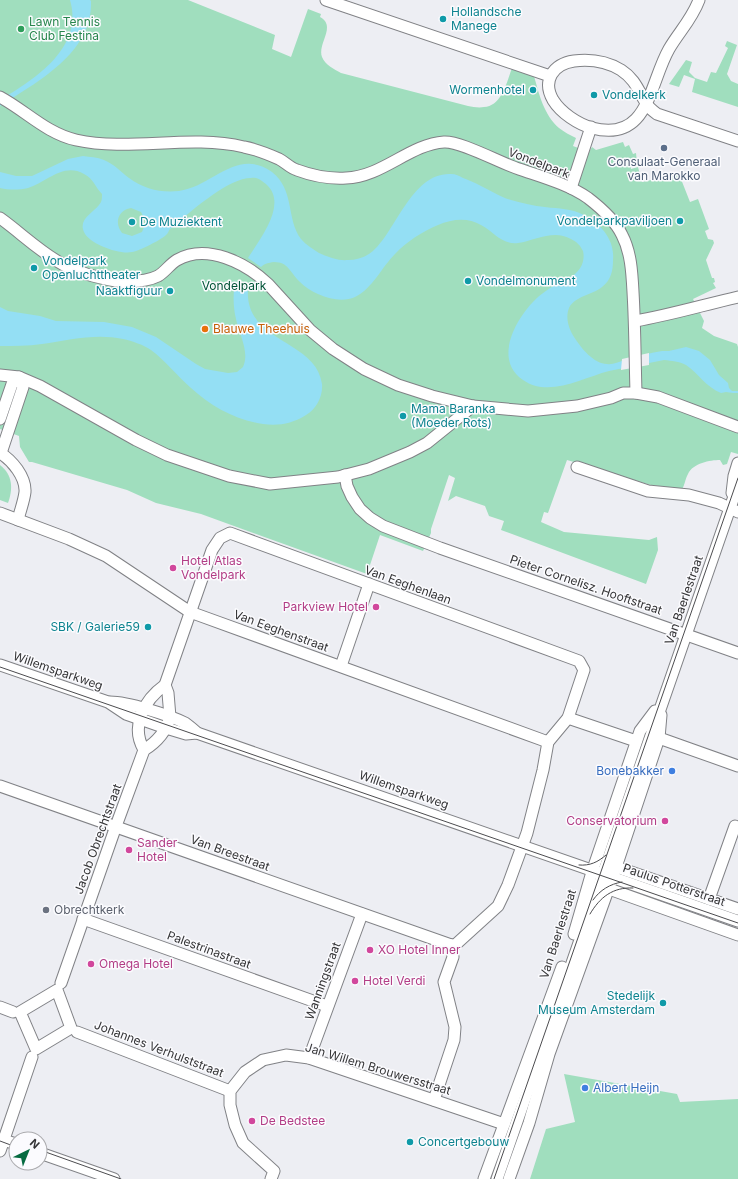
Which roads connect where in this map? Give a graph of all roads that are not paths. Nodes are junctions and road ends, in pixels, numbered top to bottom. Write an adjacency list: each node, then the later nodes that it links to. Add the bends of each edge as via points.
1 (326, 0): 3 (street)
2 (699, 0): 5 (street, via 695,12 669,50)
3 (550, 76): 5 (street, via 555,69 567,62 597,61 610,65 628,76); 6 (street, via 549,91 553,101 568,115)
4 (0, 97): 8 (street, Vondelpark, via 48,130 76,140 113,143 217,142 262,152 280,159 295,169 320,178 348,178 368,173 423,148 445,142)
5 (646, 105): 6 (street, via 639,117 626,126 609,130); 7 (street, via 657,114)
6 (591, 127): 8 (street, Vondelpark)
7 (738, 141)
8 (571, 188): 11 (street, Vondelpark, via 598,206 611,218 623,236 631,264)
9 (0, 218): 15 (street, via 64,265 116,280 139,281 158,276 174,262 188,255 213,255 231,259 262,278 310,330 364,369 398,385)
10 (738, 297): 11 (street)
11 (635, 321): 14 (street, Vondelpark)
12 (0, 376): 13 (street)
13 (19, 377): 16 (street, via 12,384); 18 (street, via 23,387); 21 (street, via 56,394 167,455 229,476 270,484)
14 (636, 393): 15 (street, via 624,393 577,406 542,410 521,411); 17 (street, via 658,397)
15 (473, 406): 21 (street, via 433,438 410,452 369,469)
16 (0, 419)
17 (738, 427)
18 (0, 453): 26 (street, via 15,467 24,484 25,491)
19 (738, 463): 24 (street, Van Baerlestraat, via 734,476)
20 (577, 467): 24 (street, via 648,491 689,495)
21 (345, 475): 29 (street, Pieter Cornelisz. Hooftstraat, via 347,486 360,509 383,526)
22 (738, 485): 24 (street, Van Baerlestraat)
23 (738, 498): 24 (street, Van Baerlestraat)
24 (734, 510): 29 (street, Van Baerlestraat)
25 (0, 513): 26 (street, Van Eeghenstraat)
26 (18, 520): 28 (street, Van Eeghenstraat, via 106,556)
27 (368, 584): 28 (street, Van Eeghenlaan, via 230,534 220,538 212,550); 32 (street); 37 (street, Van Eeghenlaan, via 579,661 584,670)
28 (190, 612): 32 (street, Van Eeghenstraat); 33 (street)
29 (686, 634): 30 (street, Pieter Cornelisz. Hooftstraat); 34 (street, Van Baerlestraat)
30 (738, 653)
31 (0, 664): 35 (street, Willemsparkweg, via 108,702 126,714)
32 (340, 666): 41 (street, Van Eeghenstraat)
33 (165, 686): 35 (street, via 146,703); 36 (street)
34 (662, 701): 40 (street, Van Baerlestraat); 42 (street, Van Baerlestraat, via 640,731); 49 (street, Van Baerlestraat)
35 (141, 714): 36 (street, Willemsparkweg); 38 (street, Willemsparkweg); 43 (street, via 139,737)
36 (170, 718): 38 (street); 39 (street, Willemsparkweg, via 184,723)
37 (568, 718): 41 (street); 42 (street)
38 (166, 728): 39 (street, Willemsparkweg, via 186,734); 43 (street, via 151,746)
39 (197, 733): 48 (street, Willemsparkweg)
40 (660, 738): 44 (street); 50 (street, Van Baerlestraat)
41 (548, 742): 48 (street)
42 (636, 742): 49 (street, Van Baerlestraat)
43 (144, 750): 46 (street, Jacob Obrechtstraat)
44 (738, 766)
45 (0, 786): 46 (street, Van Breestraat)
46 (116, 826): 55 (street, Van Breestraat); 56 (street, Jacob Obrechtstraat)
47 (735, 826): 52 (street)
48 (523, 845): 49 (street, Willemsparkweg); 59 (street, via 498,906)
49 (600, 872): 50 (street); 51 (street); 53 (street, Van Baerlestraat); 69 (street, Van Baerlestraat, via 575,932)
50 (615, 872): 51 (street, Van Baerlestraat); 52 (street, Paulus Potterstraat); 57 (street, Paulus Potterstraat)
51 (608, 889): 53 (street); 58 (street, Paulus Potterstraat); 76 (street, Van Baerlestraat, via 549,1054)
52 (709, 899): 54 (street, Paulus Potterstraat)
53 (591, 905): 75 (street, Van Baerlestraat)
54 (738, 909)
55 (362, 914): 59 (street, Van Breestraat); 61 (street, Wanningstraat)
56 (83, 919): 60 (street, Jacob Obrechtstraat); 61 (street, Palestrinastraat)
57 (738, 921)
58 (738, 934)
59 (451, 946): 68 (street, via 453,957 444,982 455,1027 454,1040)
60 (59, 986): 60 (street, via 20,1012 36,1049 71,1028); 63 (street); 64 (street)
61 (327, 1006): 66 (street, Wanningstraat)
62 (0, 1007): 63 (street)
63 (13, 1012): 65 (street)
64 (77, 1032): 65 (street); 67 (street, Johannes Verhulststraat)
65 (32, 1057): 70 (street)
66 (308, 1058): 67 (street, Jan Willem Brouwersstraat, via 286,1055 264,1060 245,1072); 68 (street, Jan Willem Brouwersstraat)
67 (230, 1091): 72 (street, via 234,1125 244,1143)
68 (434, 1100): 69 (street, Jan Willem Brouwersstraat)
69 (504, 1124): 74 (street, Van Baerlestraat)
70 (1, 1143)
71 (48, 1156): 73 (street)
72 (272, 1175)
73 (114, 1179)
74 (484, 1179)
75 (497, 1179)
76 (509, 1179)

